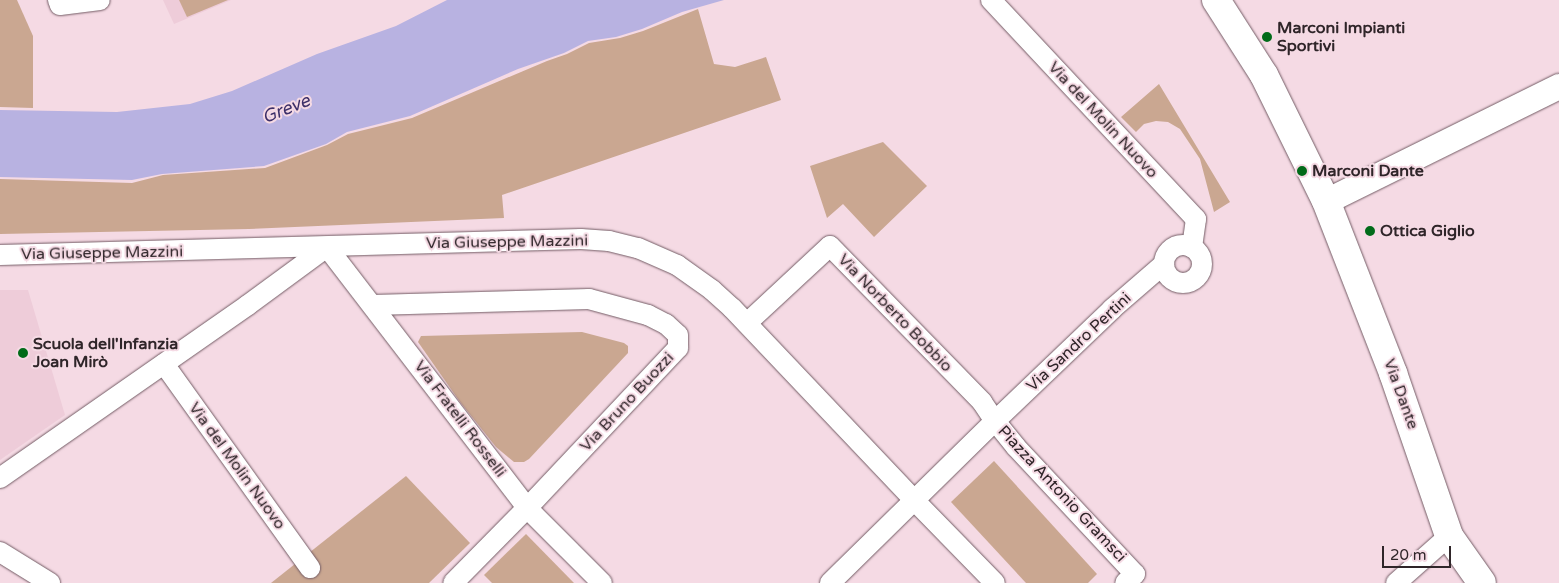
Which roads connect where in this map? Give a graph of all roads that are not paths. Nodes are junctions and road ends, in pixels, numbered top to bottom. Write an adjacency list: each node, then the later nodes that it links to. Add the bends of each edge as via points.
1 (58, 0): 2 (street, via 60,5)
2 (100, 0)
3 (991, 0): 8 (street, Via del Molin Nuovo, via 1196,219)
4 (1216, 0): 6 (main road, Via Dante, via 1264,75)
5 (1559, 86): 6 (street)
6 (1326, 201): 18 (main road, Via Dante, via 1394,373)
7 (327, 247): 9 (street, Via Giuseppe Mazzini); 11 (street, Via Fratelli Rosselli); 12 (street, Via Giuseppe Mazzini, via 581,239 609,241 638,248 677,265 712,290); 13 (street)
8 (1192, 248): 10 (street, Via Sandro Pertini, via 1174,248 1168,252); 10 (street, via 1202,263 1199,274 1189,282 1172,280)
9 (0, 255)
10 (1164, 264): 14 (street, Via Sandro Pertini)
11 (373, 305): 17 (street, Via Fratelli Rosselli); 17 (street, Via Bruno Buozzi, via 588,300 648,315 678,335 678,348)
12 (747, 323): 14 (street, Via Norberto Bobbio, via 830,246 982,402); 16 (street, Via Giuseppe Mazzini)
13 (164, 364): 15 (street); 20 (street, Via del Molin Nuovo)
14 (995, 421): 16 (street, Piazza Antonio Gramsci); 26 (street, Piazza Antonio Gramsci, via 1135,574)
15 (0, 478)
16 (912, 500): 24 (street, Piazza Antonio Gramsci); 25 (street)
17 (527, 508): 21 (street, Via Bruno Buozzi); 23 (street, Via Fratelli Rosselli)
18 (1449, 536): 27 (street); 28 (main road, Via Dante)
19 (0, 552): 22 (street)
20 (310, 568)
21 (462, 580)
22 (50, 583)
23 (602, 583)
24 (830, 583)
25 (995, 583)
26 (1126, 583)
27 (1396, 583)
28 (1482, 583)

